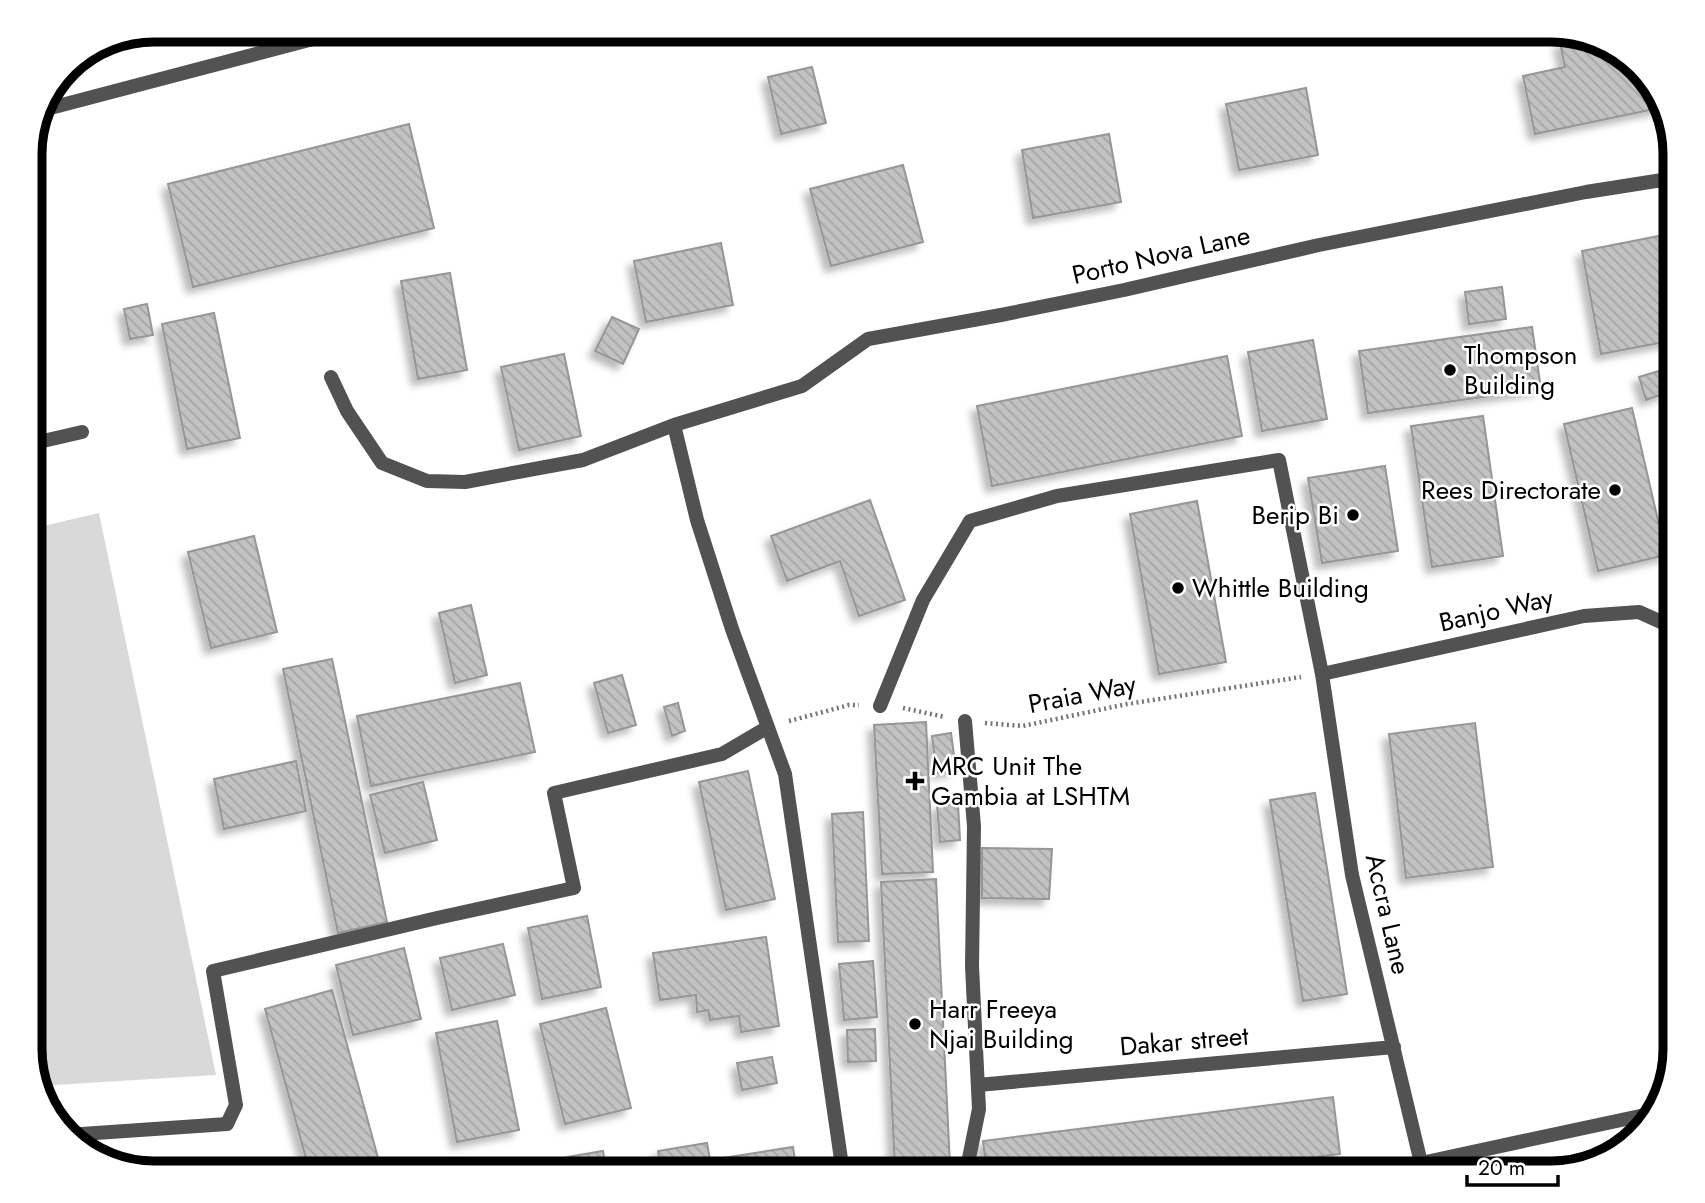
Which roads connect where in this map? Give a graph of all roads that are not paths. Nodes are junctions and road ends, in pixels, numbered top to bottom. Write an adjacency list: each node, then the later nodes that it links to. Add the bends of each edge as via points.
1 (301, 42): 2 (street)
2 (53, 107)
3 (1663, 179): 5 (street, Porto Nova Lane, via 869,339 802,386)
4 (331, 377): 5 (street, Porto Nova Lane, via 347,411 382,463 427,481 464,482 583,460)
5 (674, 425): 12 (street, via 701,532)
6 (82, 432): 7 (street)
7 (42, 440)
8 (1663, 623): 9 (street, Banjo Way, via 1639,612 1584,616)
9 (1322, 674): 10 (street, Accra Lane, via 1279,460 1057,496 970,521 923,600); 13 (street, Accra Lane, via 1352,875)
10 (880, 706)
11 (965, 721): 14 (street, via 974,826 972,966)
12 (768, 727): 16 (street, via 722,754 554,793 574,888 213,971 236,1105 227,1125); 17 (street, via 786,774)
13 (1394, 1046): 14 (street, Dakar street); 19 (street, Accra Lane)
14 (978, 1085): 18 (street, via 979,1109)
15 (1641, 1116): 20 (street)
16 (82, 1134)
17 (841, 1161)
18 (968, 1161)
19 (1421, 1161)
20 (1430, 1161)

